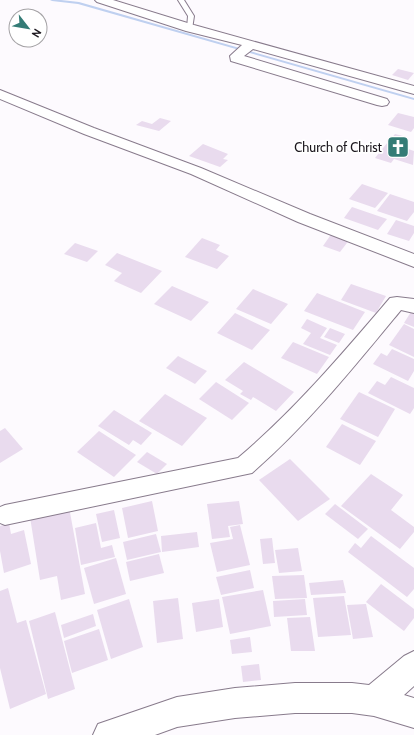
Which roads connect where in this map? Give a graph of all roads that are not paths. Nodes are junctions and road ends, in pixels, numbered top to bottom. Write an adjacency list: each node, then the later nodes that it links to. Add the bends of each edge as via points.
1 (101, 0): 3 (street)
2 (181, 0): 3 (lane, via 191,16)
3 (190, 28): 4 (street)
4 (247, 48): 5 (street); 7 (street, via 236,56 238,60)
5 (414, 90)
6 (0, 94): 8 (street)
7 (382, 102)
8 (414, 261)
9 (414, 306): 10 (street, via 397,303 320,392 270,445 244,466)
10 (5, 515)
11 (414, 666): 12 (main road)
12 (374, 702): 13 (main road); 14 (main road, via 330,697 234,703 177,712)
13 (414, 713)
14 (109, 735)

